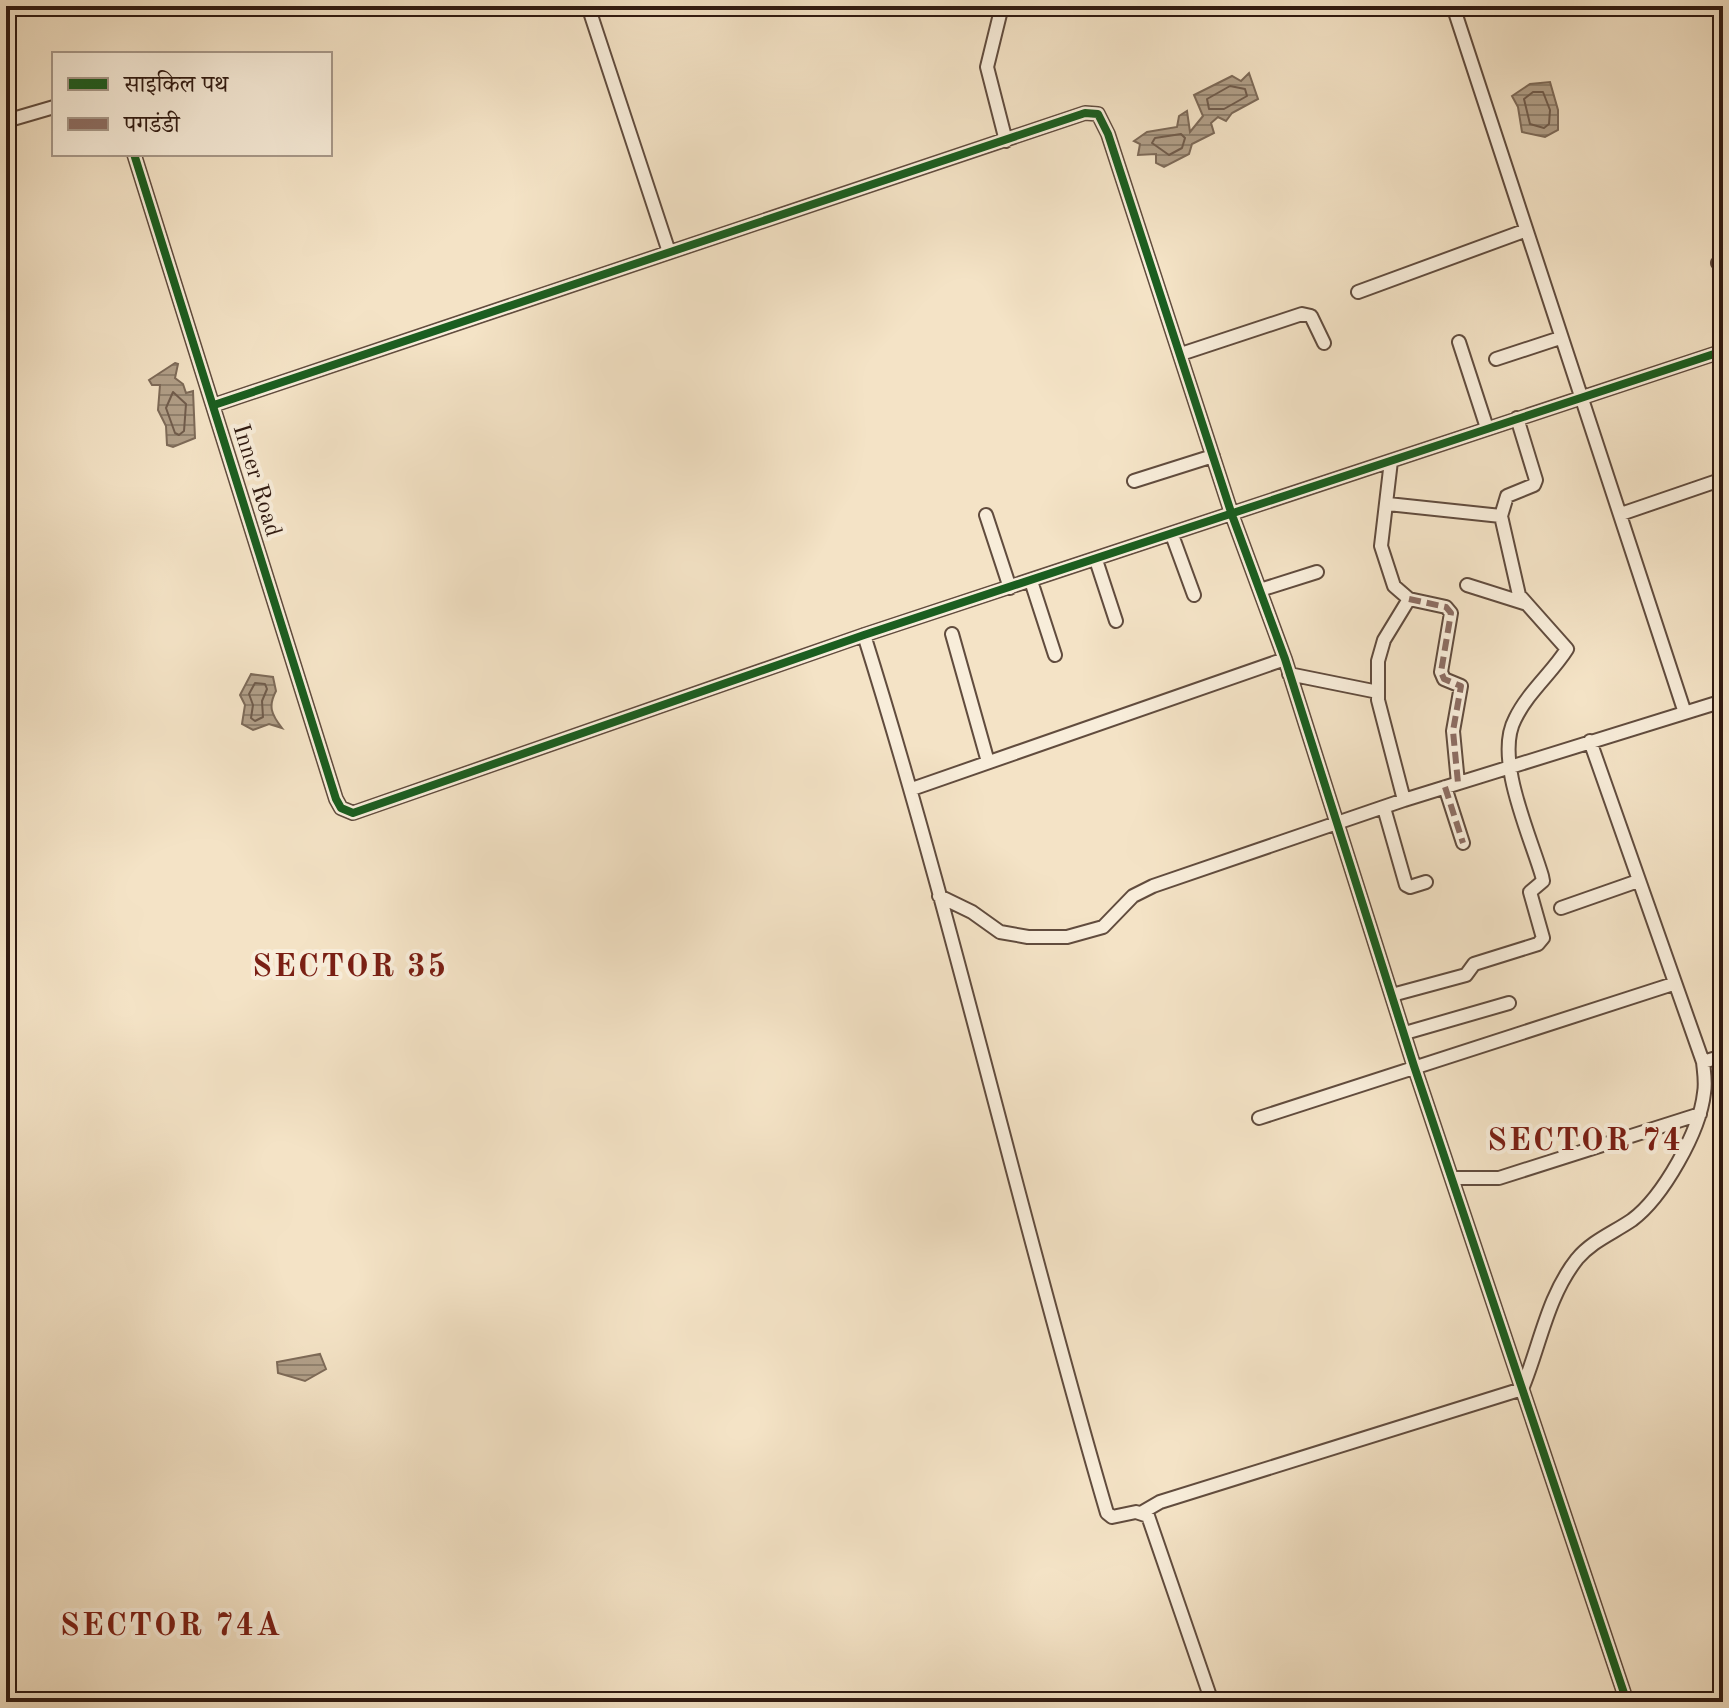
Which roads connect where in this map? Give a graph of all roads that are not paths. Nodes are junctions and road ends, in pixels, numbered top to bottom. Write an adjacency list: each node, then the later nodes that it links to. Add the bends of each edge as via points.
1 (588, 6): 9 (street)
2 (1002, 6): 6 (street, via 987,67)
3 (1453, 6): 8 (street)
4 (52, 108): 5 (street)
5 (6, 121)
6 (1006, 141): 9 (street); 15 (street, via 1085,113 1102,119)
7 (135, 156): 18 (street, Inner Road)
8 (1524, 231): 10 (street); 11 (street)
9 (669, 252): 18 (street)
10 (1358, 292)
11 (1560, 338): 16 (street); 17 (street)
12 (1459, 342): 20 (street)
13 (1324, 343): 15 (street, via 1311,316 1302,314)
14 (1723, 351): 17 (street)
15 (1181, 354): 21 (street)
16 (1496, 359)
17 (1579, 397): 19 (street); 26 (street)
18 (214, 405): 42 (street, Inner Road, via 336,799 349,812 517,759)
19 (1517, 418): 20 (street); 29 (street, via 1536,480 1507,496)
20 (1487, 428): 22 (street)
21 (1213, 456): 24 (street); 28 (street)
22 (1391, 461): 25 (street); 28 (street)
23 (1723, 479): 26 (street)
24 (1134, 481)
25 (1388, 504): 29 (street); 38 (street, via 1382,553 1396,590)
26 (1621, 514): 48 (street)
27 (986, 515): 35 (street)
28 (1232, 515): 30 (street); 36 (street)
29 (1501, 516): 39 (street)
30 (1172, 535): 31 (street); 37 (street)
31 (1096, 560): 33 (street); 40 (street)
32 (1317, 572): 36 (street)
33 (1031, 581): 35 (street); 43 (street)
34 (1467, 585): 39 (street)
35 (1010, 588): 42 (street)
36 (1260, 590): 44 (street)
37 (1194, 595)
38 (1409, 599): 46 (street, via 1379,652); 52 (street, via 1446,607 1451,613 1441,672 1444,679 1461,686)
39 (1524, 603): 51 (street, via 1567,649 1513,722)
40 (1116, 621)
41 (952, 634): 50 (street)
42 (864, 635): 53 (street)
43 (1055, 655)
44 (1285, 659): 45 (street); 50 (street)
45 (1289, 674): 46 (street); 56 (street)
46 (1378, 692): 54 (street)
47 (1723, 701): 48 (street)
48 (1684, 710): 49 (street)
49 (1590, 741): 51 (street); 58 (street)
50 (988, 762): 53 (street)
51 (1509, 767): 52 (street); 63 (street, via 1543,881 1530,892 1543,938 1474,964 1466,975)
52 (1452, 785): 54 (street); 57 (street)
53 (912, 789): 60 (street)
54 (1404, 800): 55 (street)
55 (1384, 808): 56 (street); 59 (street, via 1406,885)
56 (1335, 826): 60 (street, via 1153,886 1133,896 1103,927 1067,937 1000,932); 63 (street)
57 (1463, 843)
58 (1638, 881): 61 (street); 62 (street)
59 (1426, 882)
60 (939, 896): 73 (street, via 1107,1513)
61 (1561, 908)
62 (1673, 984): 67 (street); 68 (street)
63 (1392, 995): 65 (street)
64 (1509, 1003): 65 (street)
65 (1405, 1033): 68 (street)
66 (1723, 1056): 67 (street)
67 (1703, 1062): 69 (street)
68 (1414, 1066): 70 (street); 71 (street)
69 (1700, 1114): 71 (street, via 1499,1178); 72 (street, via 1676,1164 1644,1210 1594,1242 1577,1260 1554,1299)
70 (1259, 1118)
71 (1453, 1178): 72 (street)
72 (1522, 1389): 73 (street, via 1160,1502); 75 (street)
73 (1141, 1513): 74 (street, via 1151,1523)
74 (1212, 1702)
75 (1627, 1702)

